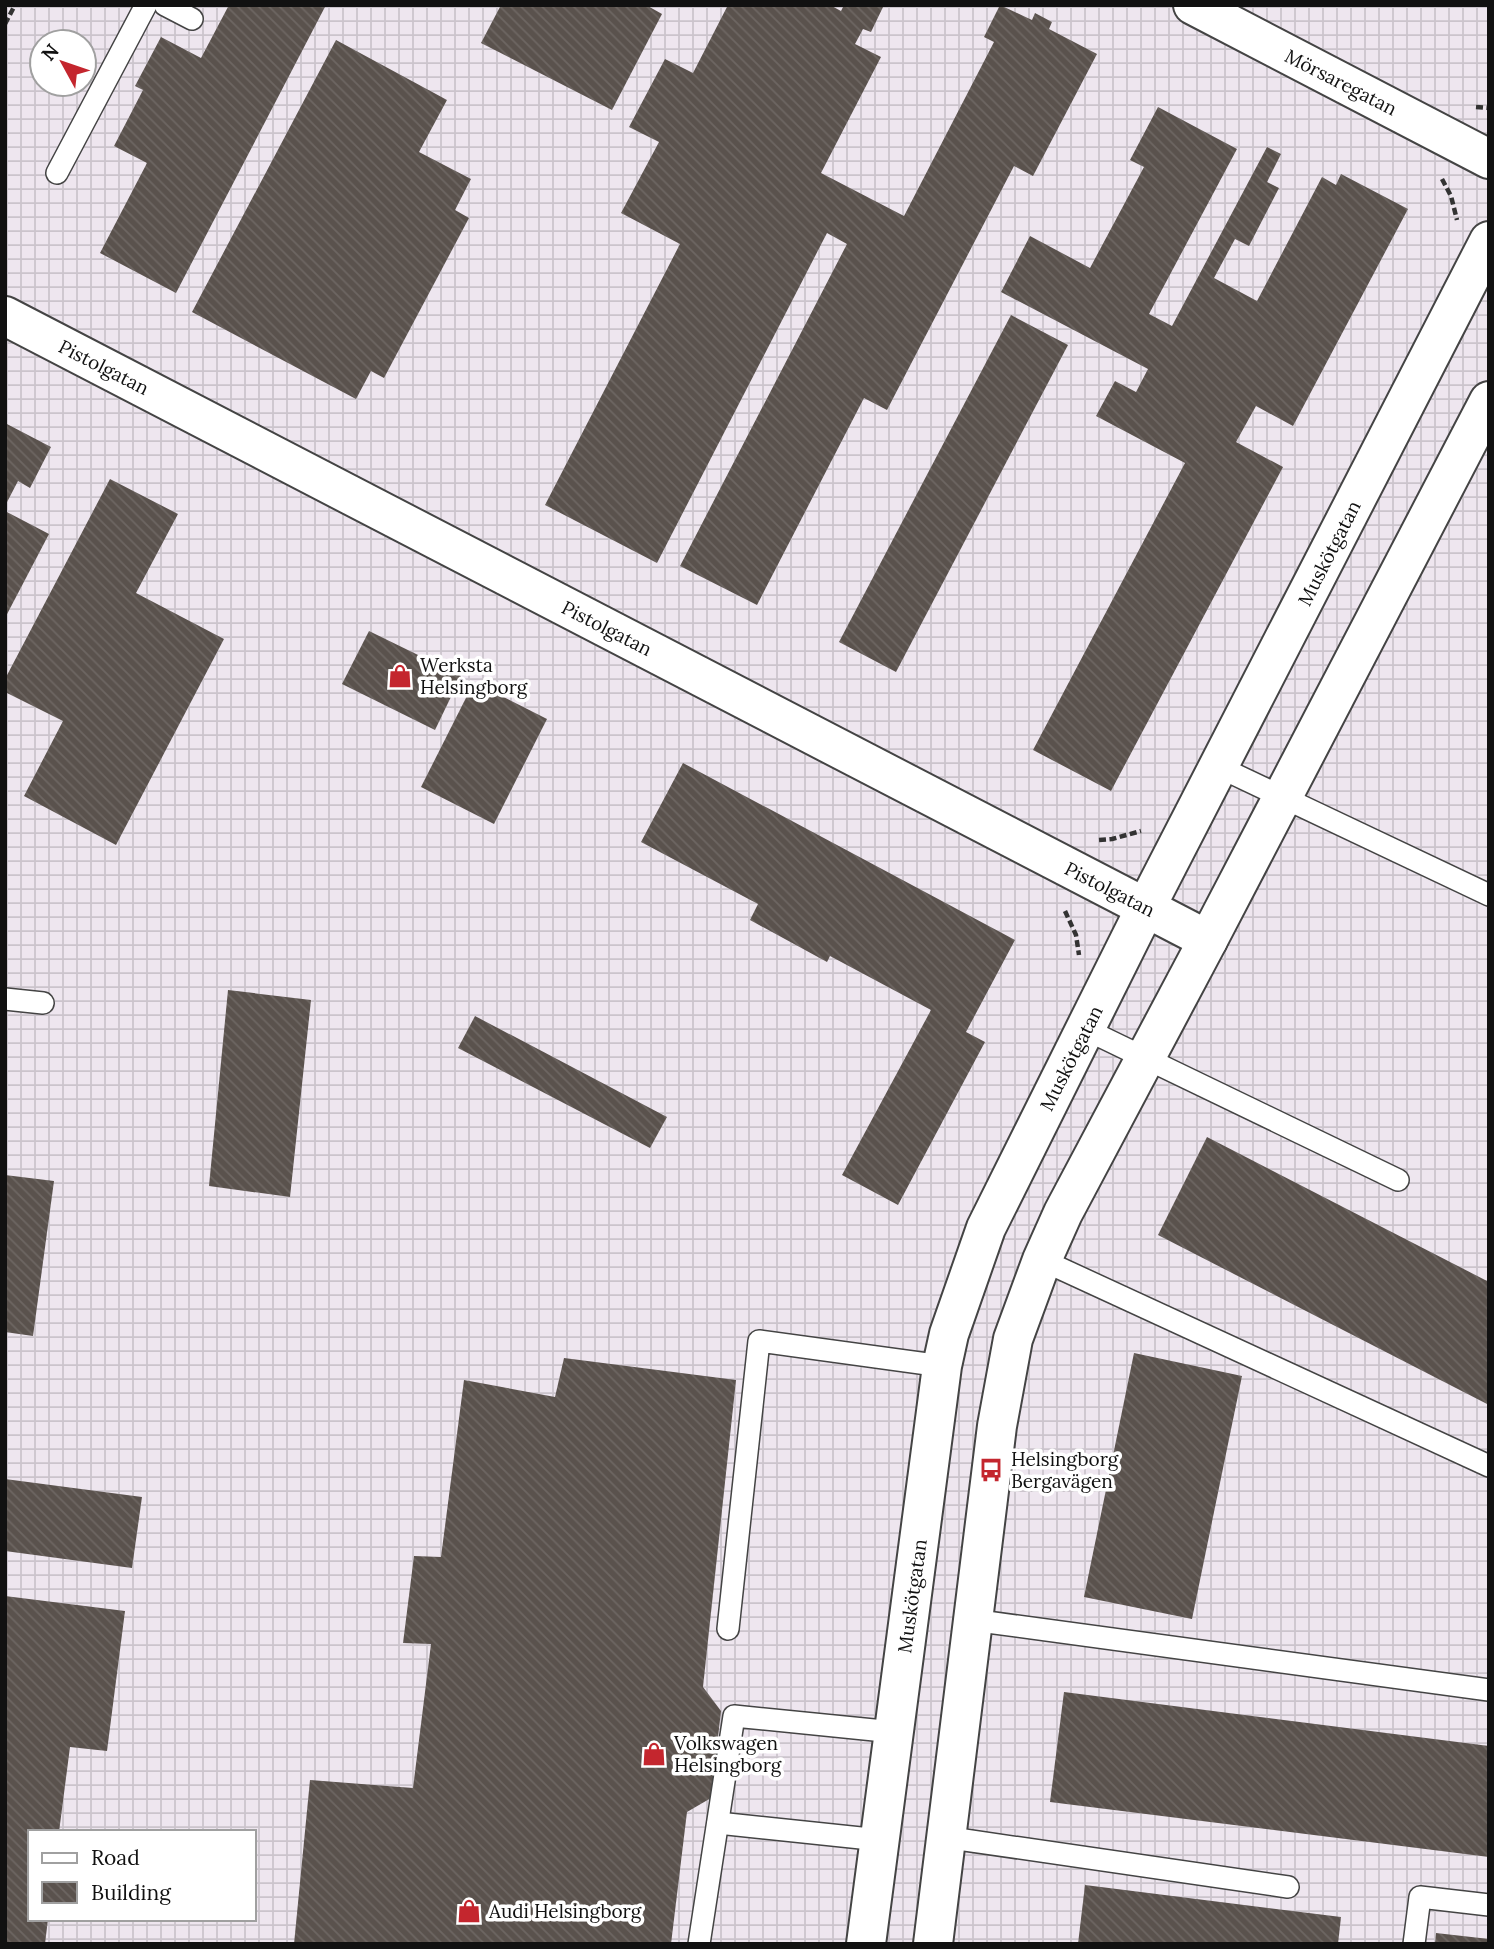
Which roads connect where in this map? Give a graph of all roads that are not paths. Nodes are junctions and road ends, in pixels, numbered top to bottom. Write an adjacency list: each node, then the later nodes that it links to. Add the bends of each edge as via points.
1 (146, 5): 6 (lane)
2 (165, 5): 4 (lane)
3 (1192, 5): 5 (street, Mörsaregatan)
4 (192, 19)
5 (1489, 159)
6 (57, 173)
7 (1489, 241): 10 (street, Muskötgatan)
8 (5, 316): 13 (street, Pistolgatan)
9 (1489, 401): 11 (street)
10 (1219, 767): 11 (lane); 13 (street, Muskötgatan)
11 (1283, 797): 12 (lane); 14 (street)
12 (1489, 895)
13 (1146, 907): 14 (street, Pistolgatan); 17 (street, Muskötgatan)
14 (1208, 940): 18 (street)
15 (5, 999): 16 (lane)
16 (43, 1003)
17 (1085, 1029): 18 (lane); 21 (street, Muskötgatan, via 986,1228 948,1334)
18 (1146, 1057): 19 (lane); 20 (street)
19 (1398, 1180)
20 (1042, 1259): 22 (lane); 23 (street, via 1013,1339)
21 (942, 1366): 24 (lane, via 759,1341); 26 (street, Muskötgatan)
22 (1489, 1466)
23 (972, 1620): 25 (lane); 28 (street)
24 (728, 1629)
25 (1489, 1690)
26 (894, 1732): 27 (lane, via 734,1716); 29 (street, Muskötgatan)
27 (718, 1823): 29 (lane); 32 (lane)
28 (944, 1837): 30 (lane); 34 (street)
29 (880, 1840): 33 (street, Muskötgatan)
30 (1288, 1887)
31 (1489, 1905): 35 (lane, via 1420,1897)
32 (699, 1944)
33 (866, 1944)
34 (933, 1944)
35 (1414, 1944)

